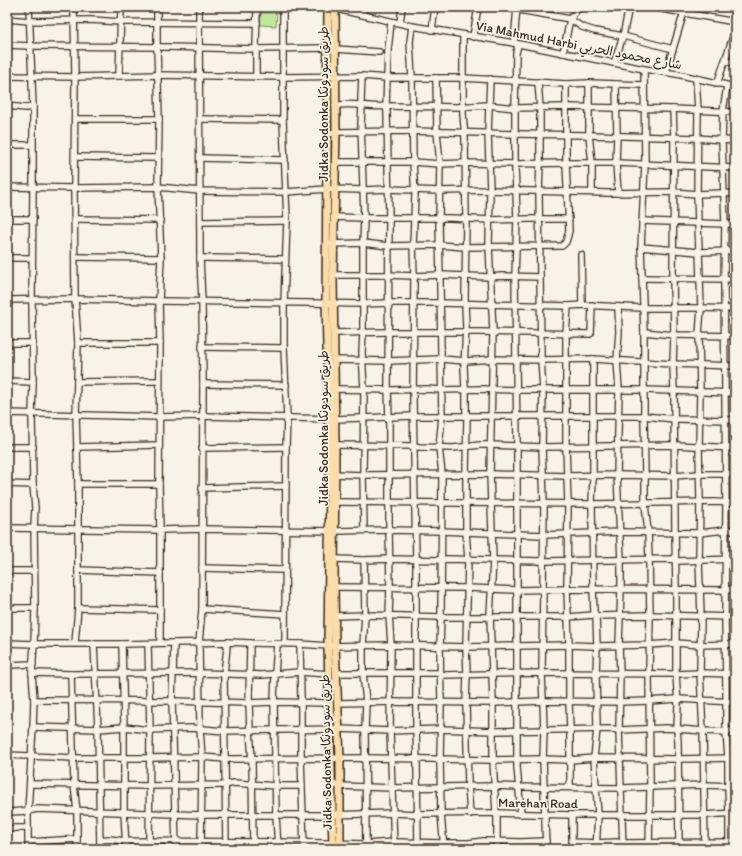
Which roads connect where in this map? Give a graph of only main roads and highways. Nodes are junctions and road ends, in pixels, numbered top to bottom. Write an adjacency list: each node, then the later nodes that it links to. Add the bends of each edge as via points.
1 (330, 7): 2 (main road, Jidka Sodonka طريق سودونكا, via 328,48); 2 (main road, Jidka Sodonka طريق سودونكا, via 336,48)
2 (332, 77): 3 (main road, Jidka Sodonka طريق سودونكا, via 328,134); 3 (main road, Jidka Sodonka طريق سودونكا, via 336,162)
3 (331, 190): 4 (main road, Jidka Sodonka طريق سودونكا); 4 (main road, Jidka Sodonka طريق سودونكا, via 334,217)
4 (331, 244): 5 (main road, Jidka Sodonka طريق سودونكا); 5 (main road, Jidka Sodonka طريق سودونكا, via 334,275)
5 (330, 304): 6 (main road, Jidka Sodonka طريق سودونكا); 6 (main road, Jidka Sodonka طريق سودونكا, via 334,333 335,389)
6 (332, 419): 7 (main road, Jidka Sodonka طريق سودونكا); 7 (main road, Jidka Sodonka طريق سودونكا, via 335,445)
7 (333, 474): 8 (main road, Jidka Sodonka طريق سودونكا); 8 (main road, Jidka Sodonka طريق سودونكا, via 335,502)
8 (332, 530): 9 (main road, Jidka Sodonka طريق سودونكا); 9 (main road, Jidka Sodonka طريق سودونكا, via 335,559)
9 (332, 646): 10 (main road, Jidka Sodonka طريق سودونكا)
10 (333, 673): 11 (main road, Jidka Sodonka طريق سودونكا, via 330,703 332,815); 11 (main road, Jidka Sodonka طريق سودونكا, via 338,703 340,758)
11 (337, 846)

